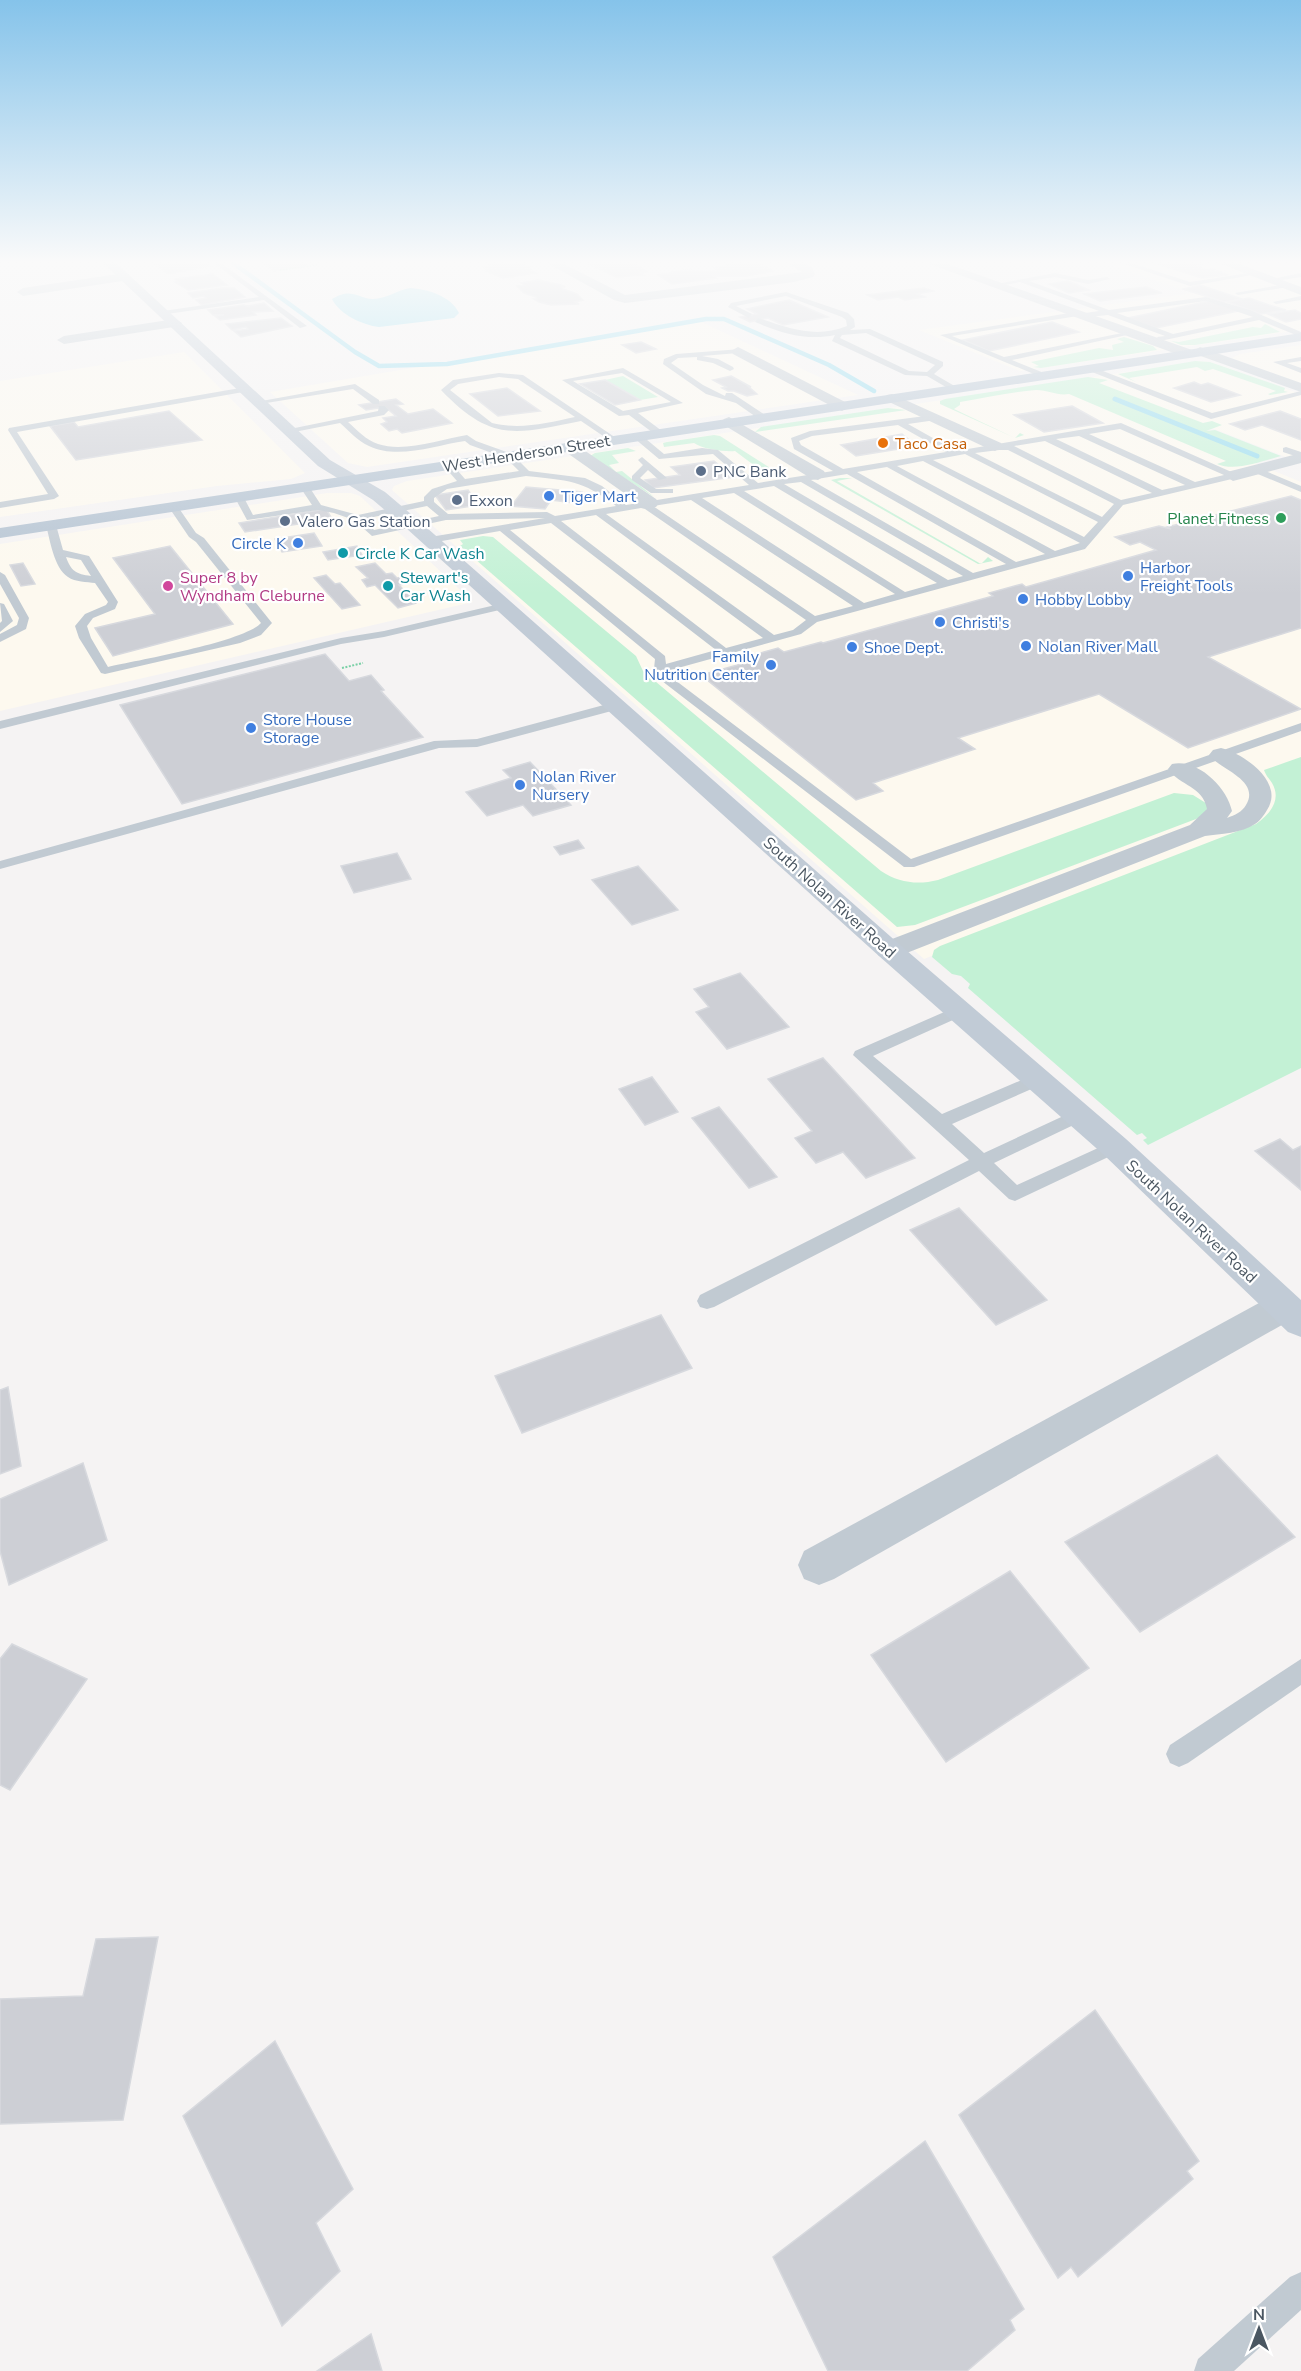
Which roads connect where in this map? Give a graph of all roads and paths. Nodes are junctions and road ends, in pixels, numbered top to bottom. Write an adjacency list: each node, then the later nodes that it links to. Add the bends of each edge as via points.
1 (229, 374): 16 (main road, South Nolan River Road)
2 (602, 374): 24 (lane, via 566,380 622,414)
3 (629, 374): 24 (lane, via 679,403)
4 (682, 374): 20 (lane, via 721,399)
5 (698, 374): 20 (lane)
6 (781, 374): 23 (street)
7 (922, 374): 8 (lane)
8 (929, 374): 15 (lane)
9 (1037, 374): 13 (lane)
10 (1050, 374): 13 (main road, West Henderson Street)
11 (1104, 374): 14 (lane, via 1211,416)
12 (1259, 374): 14 (street)
13 (1041, 375): 15 (main road, West Henderson Street)
14 (1299, 387)
15 (954, 388): 18 (main road, West Henderson Street)
16 (246, 389): 21 (main road, South Nolan River Road); 74 (lane, via 12,430 54,496)
17 (301, 395): 21 (lane); 22 (lane); 28 (lane, via 355,386 385,410)
18 (913, 395): 19 (main road, West Henderson Street); 40 (street)
19 (892, 398): 23 (main road, West Henderson Street); 27 (street)
20 (738, 400): 25 (lane)
21 (260, 402): 32 (main road, South Nolan River Road)
22 (308, 402)
23 (842, 406): 25 (main road, West Henderson Street)
24 (631, 412): 33 (lane)
25 (762, 417): 29 (main road, West Henderson Street)
26 (584, 418): 26 (lane, via 520,377 499,375 456,382 445,390 489,425 497,427 519,428); 38 (lane)
27 (933, 418): 30 (lane); 40 (street)
28 (341, 420): 32 (lane, via 327,418); 45 (lane, via 378,447 467,438)
29 (729, 422): 31 (main road, West Henderson Street); 57 (street)
30 (900, 423): 37 (lane); 43 (lane)
31 (712, 425): 33 (main road, West Henderson Street); 57 (street)
32 (289, 430): 58 (main road, South Nolan River Road, via 324,463)
33 (659, 433): 35 (main road, West Henderson Street)
34 (1080, 433): 36 (lane); 55 (lane, via 1121,426); 63 (lane)
35 (637, 436): 38 (main road, West Henderson Street); 46 (lane)
36 (1046, 438): 40 (lane); 68 (lane)
37 (812, 439): 43 (lane, via 804,441 806,446 829,459 844,462); 53 (lane, via 797,437 794,444)
38 (615, 440): 41 (main road, West Henderson Street)
39 (1301, 445): 47 (lane, via 1286,450)
40 (1006, 446): 44 (lane); 72 (lane)
41 (564, 447): 45 (main road, West Henderson Street); 75 (street)
42 (917, 448): 43 (lane)
43 (947, 448): 44 (lane); 48 (lane)
44 (965, 451): 82 (lane)
45 (509, 456): 50 (main road, West Henderson Street); 54 (lane)
46 (662, 457): 51 (lane, via 642,460); 62 (lane, via 702,451 718,453)
47 (1301, 457): 52 (street)
48 (923, 458): 49 (lane); 87 (lane)
49 (887, 464): 53 (lane); 89 (lane)
50 (448, 465): 58 (main road, West Henderson Street); 59 (lane)
51 (649, 466): 56 (lane); 70 (lane, via 635,478 649,490 659,493 674,487)
52 (1256, 470): 55 (street); 66 (lane)
53 (843, 471): 57 (lane); 90 (lane)
54 (526, 473): 59 (lane); 71 (lane, via 582,480)
55 (1233, 476): 63 (lane)
56 (662, 478)
57 (813, 478): 60 (lane); 61 (lane); 92 (lane)
58 (352, 480): 64 (main road, West Henderson Street); 84 (main road, South Nolan River Road, via 379,496)
59 (463, 482): 73 (lane, via 435,491)
60 (774, 482): 62 (lane); 95 (lane)
61 (834, 484)
62 (755, 485): 65 (lane)
63 (1193, 485): 68 (lane)
64 (305, 487): 69 (main road, West Henderson Street); 77 (lane)
65 (735, 489): 70 (lane); 96 (lane)
66 (1301, 489)
67 (844, 490): 91 (lane)
68 (1160, 493): 72 (lane)
69 (239, 496): 76 (main road, West Henderson Street); 77 (lane, via 250,518)
70 (689, 496): 75 (lane); 99 (lane)
71 (610, 497): 75 (lane); 80 (lane)
72 (1120, 502): 82 (lane)
73 (429, 503): 79 (lane); 84 (lane)
74 (0, 505)
75 (640, 505): 78 (lane); 100 (lane)
76 (173, 506): 83 (main road, West Henderson Street); 94 (lane, via 192,535 265,619 265,627 236,641 105,671 81,630 89,616 111,607 113,602)
77 (318, 507): 81 (lane)
78 (596, 511): 80 (lane); 103 (lane)
79 (446, 517): 80 (lane); 84 (lane)
80 (550, 517): 85 (lane); 104 (lane)
81 (357, 518): 84 (lane); 84 (lane, via 372,533)
82 (1103, 521): 87 (lane)
83 (51, 525): 86 (main road, West Henderson Street); 88 (lane)
84 (412, 525): 85 (lane); 98 (main road, South Nolan River Road)
85 (501, 527): 107 (lane, via 661,658)
86 (0, 533)
87 (1086, 542): 89 (lane)
88 (59, 552): 94 (lane, via 85,558); 94 (lane, via 71,575)
89 (1053, 554): 90 (lane)
90 (1014, 565): 91 (lane)
91 (985, 573): 92 (lane)
92 (971, 576): 95 (lane)
93 (0, 577): 102 (lane, via 24,618 22,627)
94 (99, 580)
95 (945, 583): 96 (lane)
96 (903, 595): 99 (lane)
97 (0, 606): 101 (lane, via 8,621)
98 (504, 606): 108 (main road, South Nolan River Road); 109 (lane, via 341,641)
99 (861, 606): 100 (lane)
100 (813, 620): 103 (lane, via 797,633)
101 (0, 629)
102 (0, 639)
103 (772, 639): 104 (lane)
104 (725, 652): 107 (lane)
105 (363, 663): 106 (path)
106 (342, 668)
107 (660, 669): 112 (lane, via 666,679 909,864)
108 (615, 706): 114 (lane, via 477,743 438,744); 115 (main road, South Nolan River Road)
109 (0, 724)
110 (1301, 727): 111 (lane)
111 (1221, 755): 112 (lane); 113 (street, via 1256,781 1260,805 1247,819)
112 (1180, 770): 113 (street, via 1212,790 1219,802 1220,811)
113 (1199, 830): 115 (street)
114 (0, 865)
115 (889, 950): 116 (main road, South Nolan River Road)
116 (958, 1011): 117 (main road, South Nolan River Road); 119 (lane, via 861,1055)
117 (1037, 1080): 118 (main road, South Nolan River Road); 119 (lane)
118 (1078, 1116): 120 (main road, South Nolan River Road); 121 (lane)
119 (940, 1122): 121 (lane)
120 (1115, 1147): 121 (lane, via 1015,1194); 123 (main road, South Nolan River Road)
121 (981, 1162): 122 (lane)
122 (707, 1301)
123 (1292, 1314): 124 (street)
124 (819, 1565)
125 (1301, 1671): 126 (lane)
126 (1179, 1754)
127 (1301, 2288): 128 (lane)
128 (1210, 2371)

